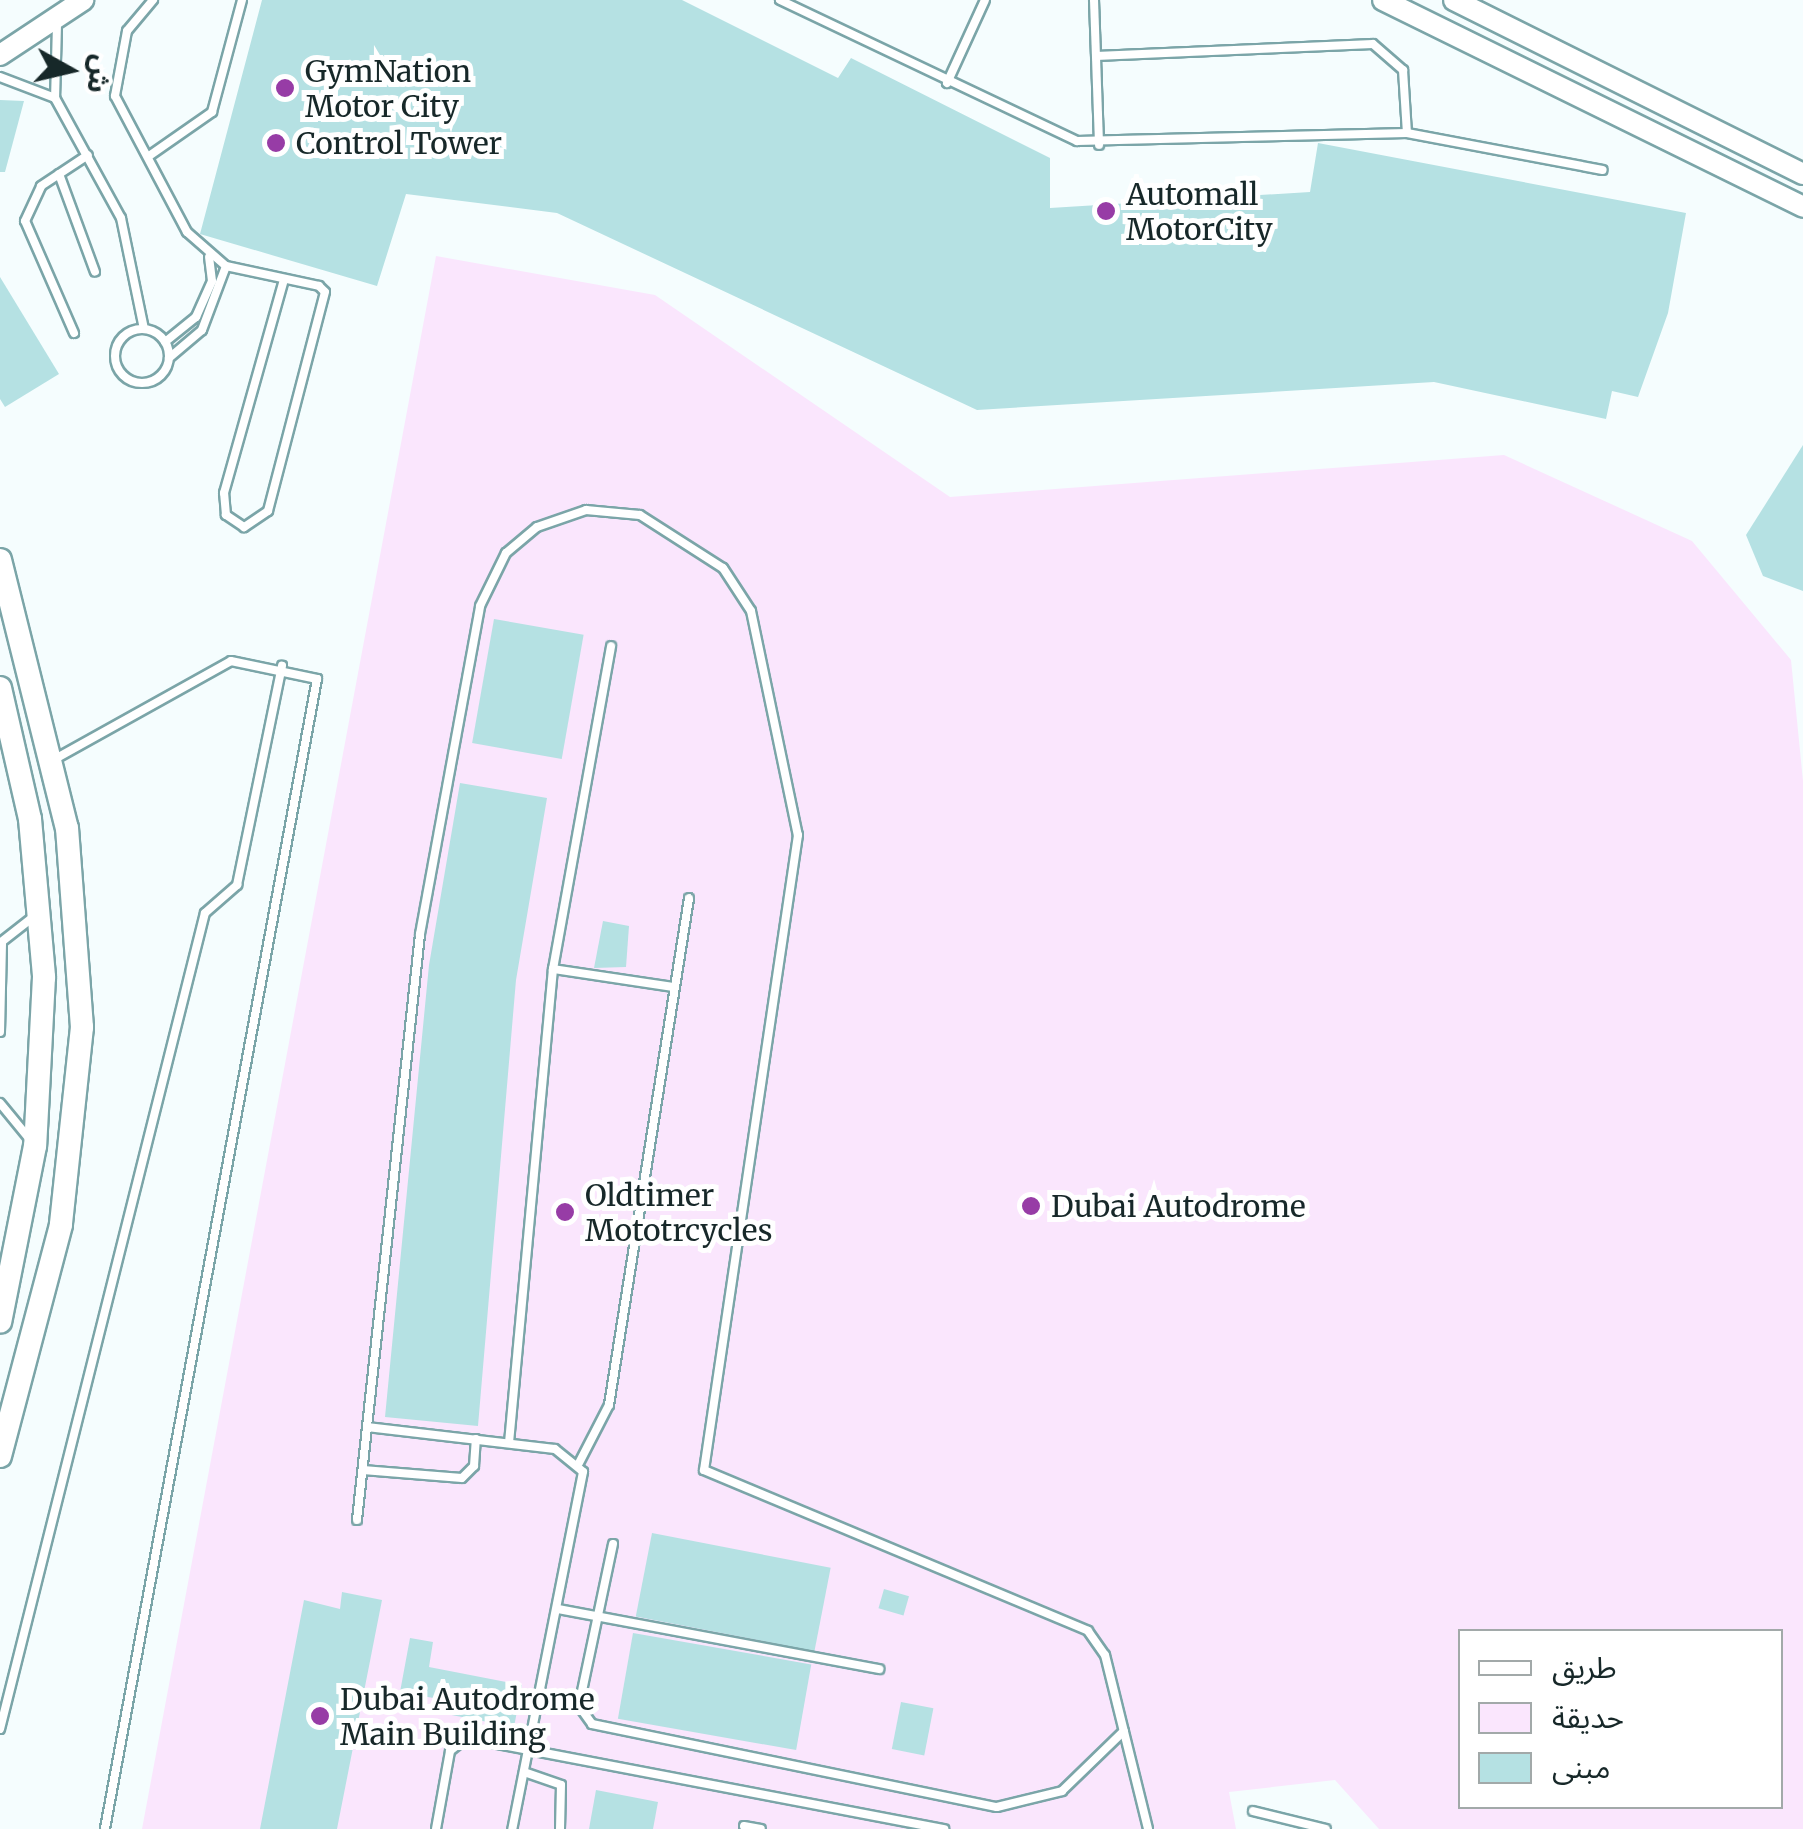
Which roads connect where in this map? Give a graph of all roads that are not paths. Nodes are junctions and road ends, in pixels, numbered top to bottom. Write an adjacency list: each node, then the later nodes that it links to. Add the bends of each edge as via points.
1 (83, 0): 9 (street)
2 (153, 0): 18 (lane, via 126,31 114,82)
3 (242, 0): 18 (lane, via 212,112)
4 (780, 0): 13 (lane)
5 (985, 0): 13 (lane)
6 (1094, 0): 11 (lane)
7 (1382, 0): 22 (street)
8 (1461, 2): 21 (street)
9 (60, 14): 10 (street); 14 (lane)
10 (0, 55)
11 (1096, 56): 15 (lane, via 1373,44 1403,70); 16 (lane)
12 (0, 78): 14 (lane)
13 (948, 84): 16 (lane, via 1054,135)
14 (55, 98): 17 (lane)
15 (1407, 133): 16 (lane); 19 (lane)
16 (1100, 146)
17 (88, 155): 20 (lane); 27 (lane, via 131,247)
18 (150, 156): 23 (lane)
19 (1603, 170)
20 (59, 174): 25 (lane); 28 (lane, via 32,196 25,221)
21 (1803, 174)
22 (1803, 207)
23 (209, 257): 24 (lane); 29 (lane, via 212,281 196,317)
24 (226, 266): 26 (lane); 30 (lane, via 202,330)
25 (95, 272)
26 (284, 279): 26 (lane, via 320,286 326,297 268,511 244,527 226,515 224,493)
27 (144, 329): 29 (lane); 30 (lane, via 116,346 125,378 147,383)
28 (74, 333)
29 (165, 342): 30 (lane)
30 (169, 358)
31 (0, 560): 35 (main road)
32 (611, 646): 39 (lane)
33 (282, 666): 35 (lane, via 231,661); 57 (lane, via 237,885 205,913); 63 (lane, via 312,674 318,692)
34 (0, 688): 37 (main road)
35 (54, 759): 45 (main road, via 77,896 81,1045 60,1225)
36 (689, 898): 40 (lane)
37 (40, 912): 38 (lane); 43 (main road)
38 (1, 942): 41 (lane)
39 (552, 969): 40 (lane); 48 (lane)
40 (673, 988): 50 (lane, via 609,1405)
41 (0, 1032)
42 (0, 1104): 43 (lane)
43 (35, 1146): 44 (main road)
44 (0, 1321): 45 (main road, via 20,1319)
45 (26, 1358): 49 (main road)
46 (368, 1427): 47 (lane); 51 (lane); 58 (lane, via 420,934 480,606 506,553 536,526 586,510 640,515 723,568 751,611 798,835 704,1470 1076,1622 1105,1655)
47 (476, 1440): 48 (lane); 51 (lane, via 474,1466 462,1478)
48 (508, 1443): 50 (lane, via 565,1451)
49 (0, 1456)
50 (579, 1463): 54 (lane, via 584,1482)
51 (363, 1470): 52 (lane)
52 (357, 1520)
53 (614, 1544): 55 (lane)
54 (558, 1609): 55 (lane); 59 (lane)
55 (598, 1616): 56 (lane); 58 (lane, via 579,1706 592,1724 997,1807 1062,1790)
56 (878, 1669)
57 (0, 1730)
58 (1124, 1731): 69 (lane)
59 (529, 1748): 60 (lane); 64 (lane, via 457,1743); 68 (lane)
60 (524, 1772): 65 (lane); 66 (lane, via 561,1785)
61 (1254, 1811): 70 (lane)
62 (744, 1826): 67 (lane)
63 (105, 1829)
64 (436, 1829)
65 (512, 1829)
66 (560, 1829)
67 (761, 1829)
68 (944, 1829)
69 (1148, 1829)
70 (1326, 1829)

